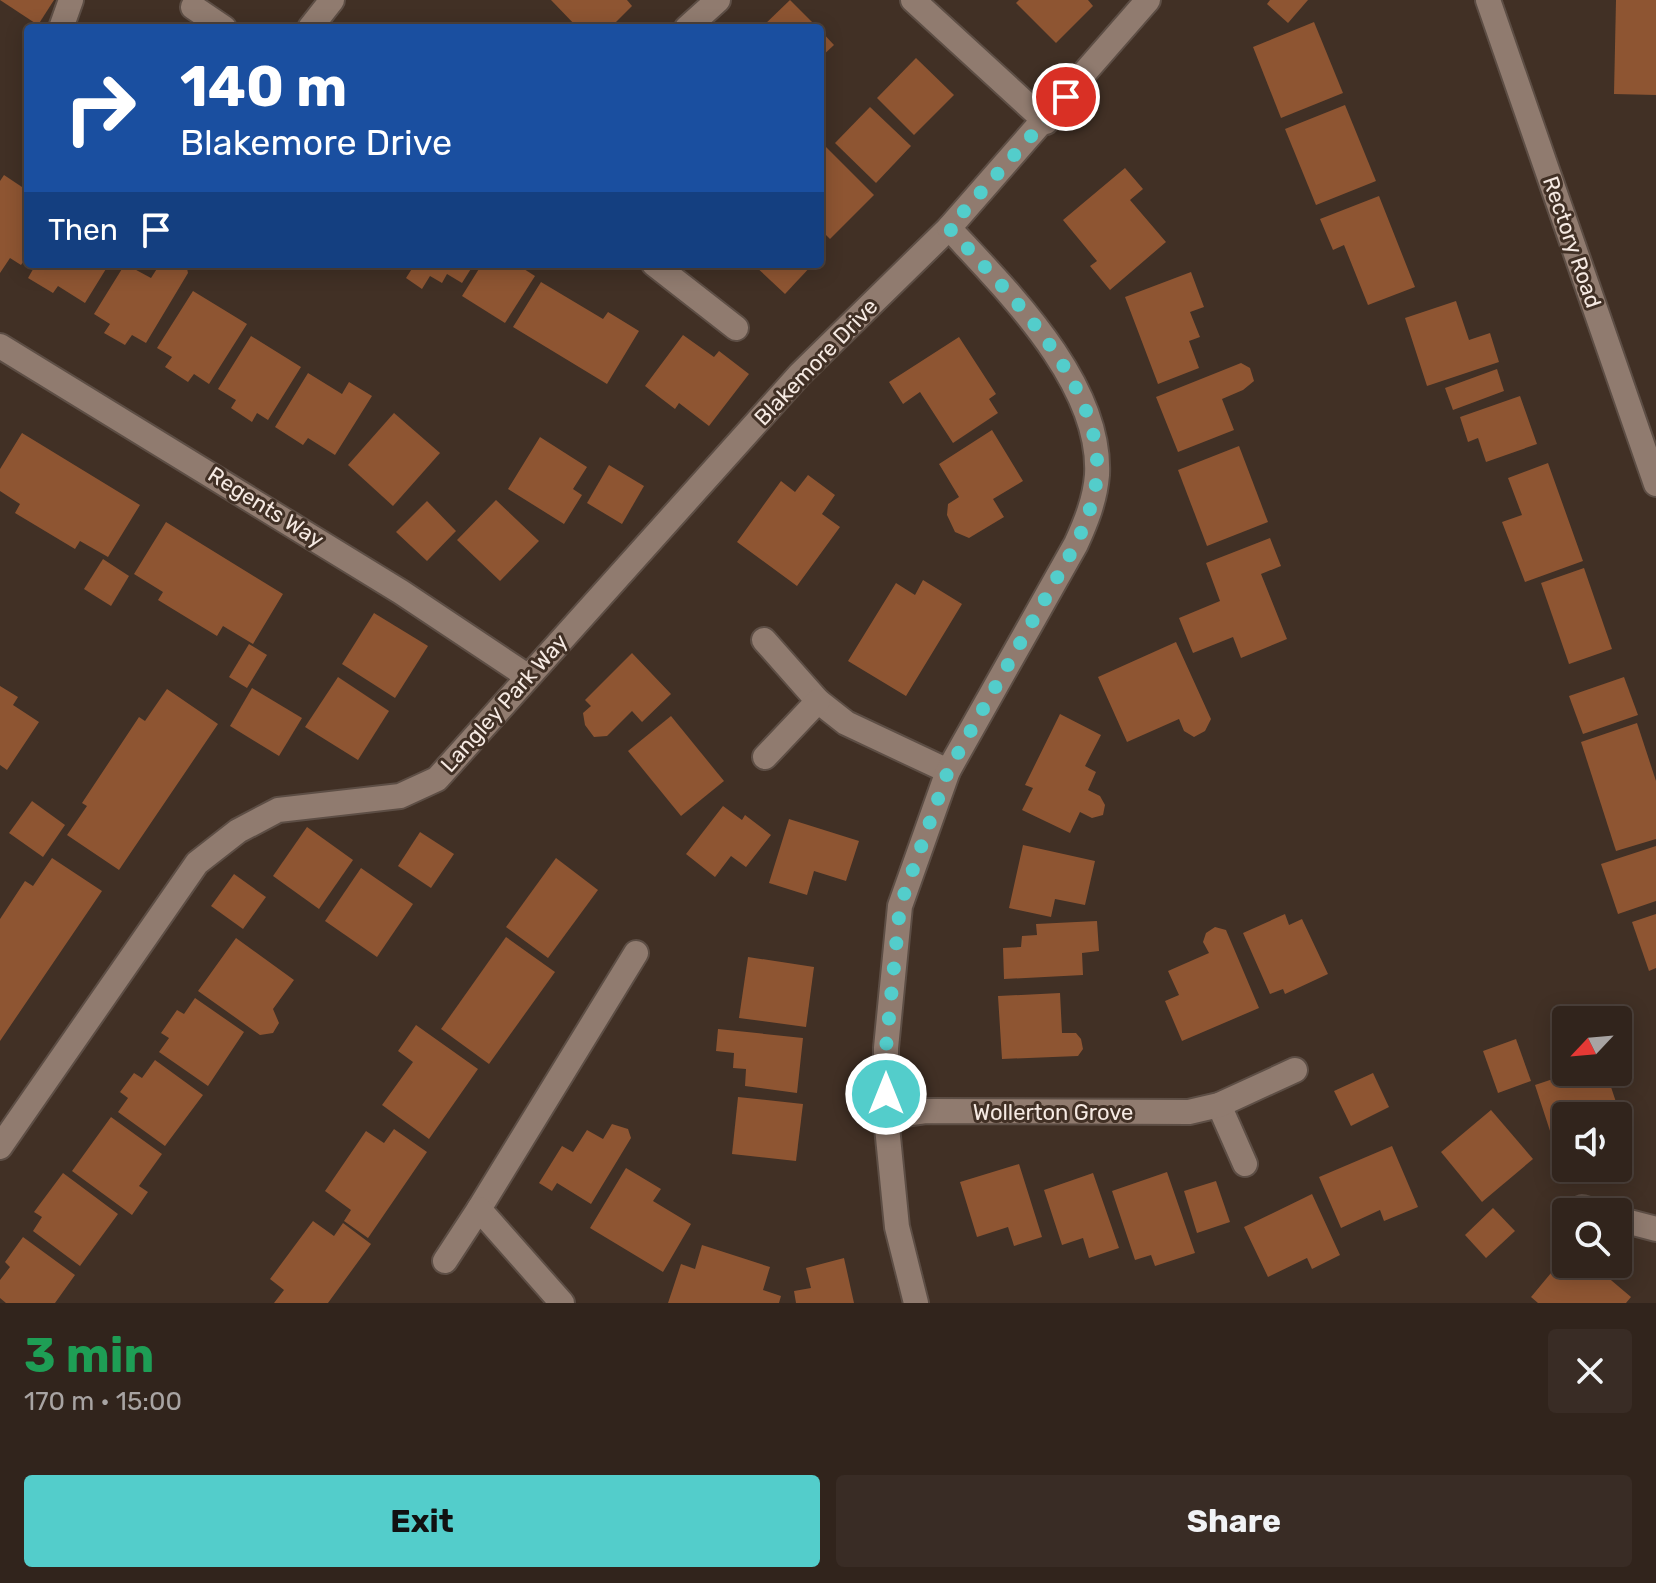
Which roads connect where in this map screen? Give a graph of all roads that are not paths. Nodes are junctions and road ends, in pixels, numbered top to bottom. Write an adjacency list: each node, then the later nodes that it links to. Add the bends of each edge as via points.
1 (71, 0): 8 (street)
2 (332, 0): 10 (street)
3 (718, 0): 11 (street)
4 (913, 0): 12 (street)
5 (1148, 0): 12 (street, Blakemore Drive)
6 (1488, 0): 17 (street, Rectory Road)
7 (193, 7): 9 (street)
8 (62, 24)
9 (218, 24)
10 (313, 24)
11 (691, 24)
12 (1046, 122): 13 (street, Blakemore Drive)
13 (949, 228): 18 (street, Blakemore Drive, via 800,374); 23 (street, via 1043,330 1090,427 1097,473 1091,511 1076,544)
14 (659, 268): 15 (street)
15 (736, 328)
16 (0, 346): 20 (street, Regents Way, via 401,592)
17 (1656, 484)
18 (688, 499): 20 (street, Langley Park Way)
19 (764, 640): 21 (street)
20 (527, 676): 28 (street, Langley Park Way, via 437,779 400,796 278,810 238,831 197,863)
21 (818, 701): 22 (street); 23 (street, via 846,723)
22 (765, 757)
23 (948, 771): 27 (street, via 900,906 886,1048)
24 (636, 953): 30 (street)
25 (1295, 1070): 26 (street, Wollerton Grove)
26 (1219, 1105): 27 (street, Wollerton Grove, via 1189,1112 927,1111); 29 (street)
27 (886, 1117): 35 (street, via 897,1227)
28 (0, 1147)
29 (1245, 1164)
30 (479, 1209): 33 (street); 34 (street)
31 (1632, 1223): 32 (street)
32 (1656, 1229)
33 (445, 1261)
34 (562, 1303)
35 (916, 1303)

